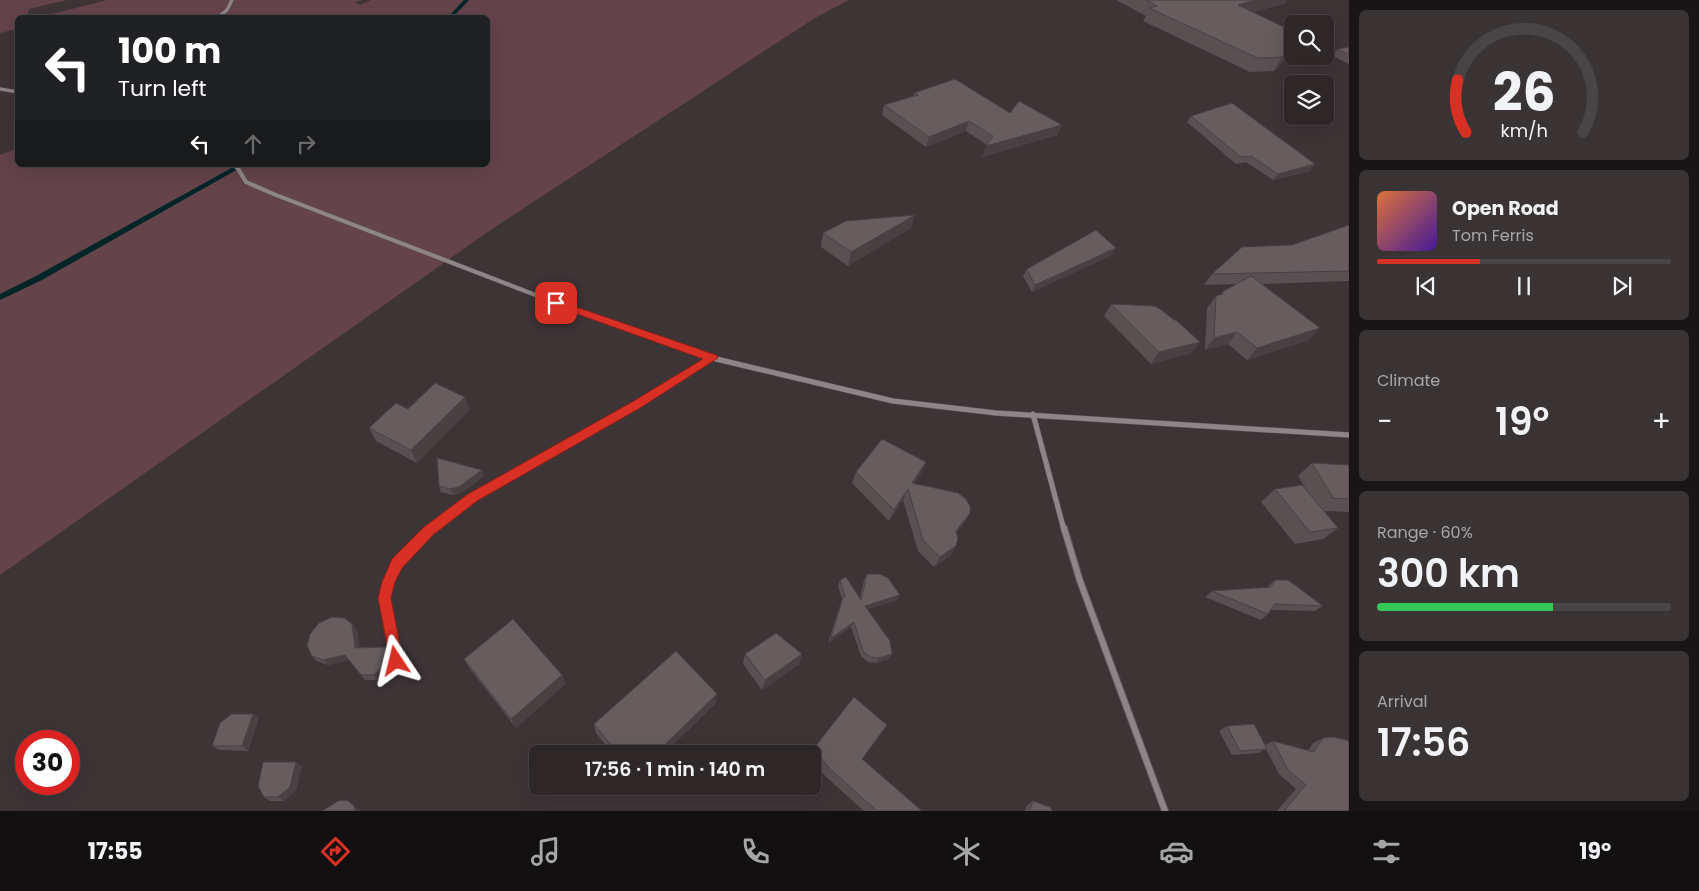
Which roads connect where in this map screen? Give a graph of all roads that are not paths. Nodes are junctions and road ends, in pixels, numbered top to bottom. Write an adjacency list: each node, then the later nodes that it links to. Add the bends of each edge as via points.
1 (232, 0): 2 (street)
2 (220, 15)
3 (0, 89): 4 (street)
4 (15, 92)
5 (236, 167): 6 (street, via 246,182 276,195 556,303)
6 (712, 358): 7 (street, via 893,401); 9 (street, via 472,498 428,531 397,564 384,598)
7 (1033, 414): 8 (street, via 1197,427); 10 (street, via 1080,581)
8 (1349, 434)
9 (396, 661)
10 (1165, 811)

